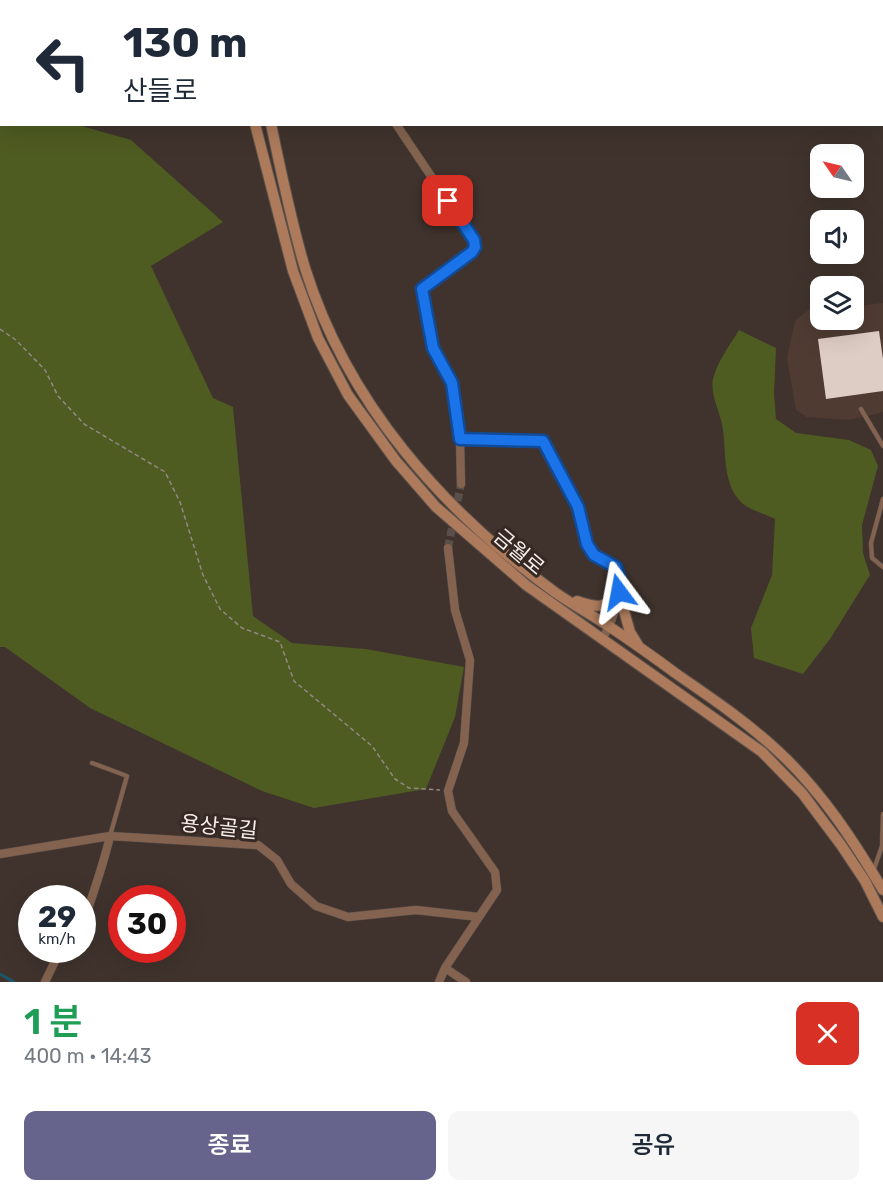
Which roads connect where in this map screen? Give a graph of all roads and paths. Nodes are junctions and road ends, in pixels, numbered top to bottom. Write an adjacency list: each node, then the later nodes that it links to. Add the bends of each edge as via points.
1 (256, 126): 15 (main road, 금월로, via 293,271 318,338 348,395 396,461 436,507 526,585)
2 (270, 126): 13 (main road, 금월로, via 306,270 352,376 402,449 434,487)
3 (397, 126): 6 (street, via 474,240 472,252 422,289 433,348 452,383)
4 (0, 329): 18 (path, via 45,370 58,396 84,424 165,472 180,502 203,575 220,609 242,628 280,642 294,681 372,746 395,779 409,788)
5 (861, 409): 7 (lane)
6 (460, 439): 8 (street); 12 (street, via 543,441 578,507 587,544 594,555 616,567)
7 (883, 446)
8 (461, 484)
9 (883, 500): 11 (lane, via 871,543 872,558)
10 (448, 548): 18 (street, via 455,610 470,660 464,743)
11 (883, 567)
12 (619, 592): 13 (main road, via 609,603 598,607); 14 (street, via 616,613); 16 (main road, via 630,632)
13 (559, 595): 14 (main road, 금월로)
14 (609, 626): 15 (street); 16 (main road, 금월로)
15 (602, 640): 27 (main road, 금월로, via 762,752 802,793 841,845)
16 (639, 648): 23 (main road, 금월로, via 732,713 779,753 816,791)
17 (92, 763): 21 (lane, via 127,776)
18 (448, 791): 26 (street, via 452,811 495,872 497,890)
19 (883, 813): 20 (lane)
20 (883, 819): 23 (lane, via 882,846)
21 (110, 836): 22 (street, 용상골길); 24 (street); 26 (street, 용상골길, via 258,845 277,860 291,884 316,906 348,917 416,910)
22 (0, 854)
23 (873, 873): 25 (main road, 금월로)
24 (96, 885)
25 (883, 890)
26 (479, 917): 29 (street)
27 (883, 917)
28 (54, 963): 30 (street)
29 (445, 968): 31 (street); 32 (street)
30 (45, 982)
31 (440, 982)
32 (466, 982)

